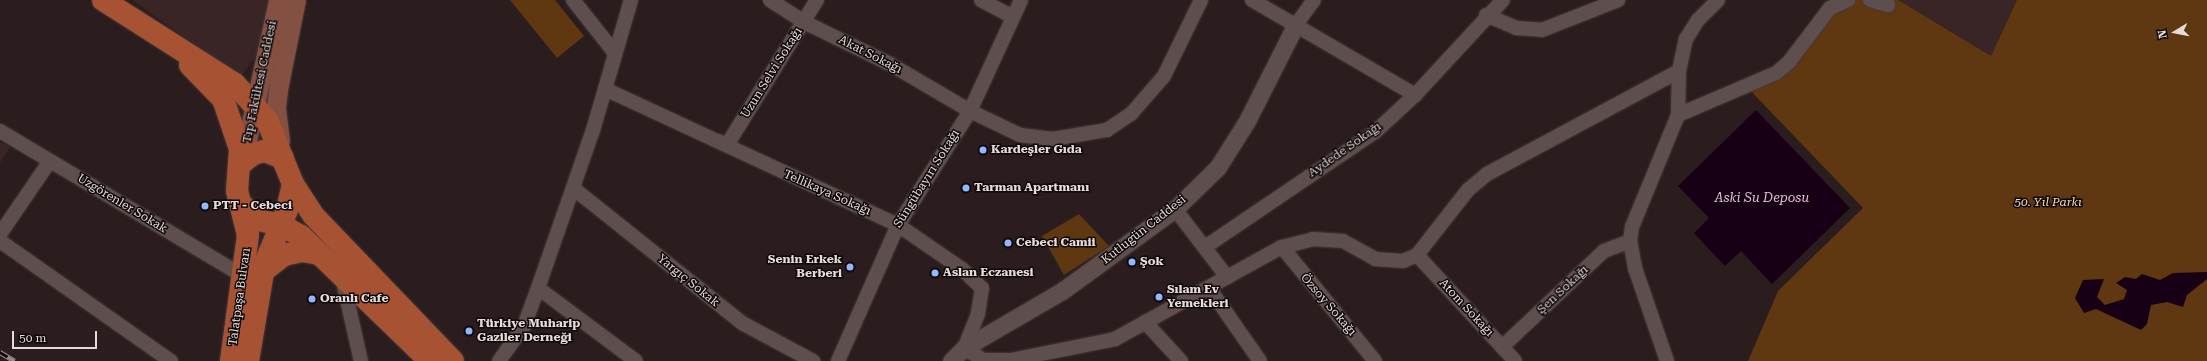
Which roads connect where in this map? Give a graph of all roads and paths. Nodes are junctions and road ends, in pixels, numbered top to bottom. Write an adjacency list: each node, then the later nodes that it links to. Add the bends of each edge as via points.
1 (103, 0): 23 (main road)
2 (278, 0): 28 (main road, Tıp Fakültesi Caddesi)
3 (296, 0): 33 (main road, Tıp Fakültesi Caddesi, via 276,107)
4 (574, 0): 24 (street)
5 (632, 0): 24 (street)
6 (770, 0): 21 (street, Akat Sokağı)
7 (817, 0): 21 (street, Uzun Selvi Sokağı)
8 (981, 0): 20 (street)
9 (1021, 0): 20 (street, Süngübayırı Sokağı)
10 (1201, 0): 29 (street, Akat Sokağı, via 1164,76 1131,114 1107,130 1053,139 1020,135)
11 (1252, 0): 22 (street)
12 (1314, 0): 22 (street)
13 (1503, 0): 19 (street, Aydede Sokağı)
14 (1618, 0): 19 (street, via 1542,30 1516,28)
15 (1848, 0): 30 (street, via 1830,8 1789,62 1776,73)
16 (1870, 0): 18 (street)
17 (1713, 1): 25 (street, via 1686,39)
18 (1888, 5)
19 (1486, 15): 27 (street, Aydede Sokağı)
20 (1013, 17): 29 (street, Süngübayırı Sokağı)
21 (804, 22): 29 (street, Akat Sokağı, via 890,64); 32 (street, Uzun Selvi Sokağı)
22 (1295, 26): 27 (street); 39 (street, Kutlugün Caddesi, via 1247,121 1218,167)
23 (173, 47): 28 (main road, via 235,84); 35 (main road, via 223,99 235,128)
24 (614, 53): 26 (street)
25 (1679, 71): 30 (street); 48 (street, via 1486,174 1468,190)
26 (606, 89): 32 (street, Tellikaya Sokağı); 37 (street)
27 (1415, 95): 45 (street, Aydede Sokağı, via 1375,132)
28 (255, 105): 33 (main road, via 267,120); 35 (main road, Tıp Fakültesi Caddesi)
29 (970, 111): 41 (street, Süngübayırı Sokağı)
30 (1678, 115): 44 (street, via 1632,226)
31 (0, 131): 34 (street, Uzgörenler Sokak)
32 (727, 145): 41 (street, Tellikaya Sokağı)
33 (283, 158): 35 (main road, via 264,151 253,154); 36 (main road)
34 (50, 161): 42 (street); 49 (street, Uzgörenler Sokak)
35 (242, 163): 38 (main road, Talatpaşa Bulvarı, via 237,176)
36 (293, 184): 40 (main road); 63 (main road, via 336,243)
37 (573, 188): 52 (street); 66 (street, Yargıç Sokak, via 742,323)
38 (240, 204): 40 (main road, via 258,220); 49 (main road, Talatpaşa Bulvarı, via 248,235)
39 (1175, 209): 45 (street); 56 (street, Kutlugün Caddesi, via 1062,291)
40 (280, 225): 47 (main road, via 301,236); 49 (main road, Talatpaşa Bulvarı)
41 (898, 225): 56 (street, Tellikaya Sokağı, via 962,269 982,288 978,314); 67 (street, Süngübayırı Sokağı)
42 (0, 234)
43 (0, 241): 58 (street)
44 (1630, 241): 55 (street, Şen Sokağı, via 1604,251); 73 (street, via 1642,294)
45 (1205, 247): 51 (street)
46 (1282, 247): 48 (street, via 1313,239 1343,241 1375,259 1403,261); 51 (street); 71 (street, Özsoy Sokağı)
47 (319, 254): 49 (main road, via 302,251 284,255); 50 (main road)
48 (1417, 255): 55 (street, Atom Sokağı)
49 (253, 274): 59 (main road, Talatpaşa Bulvarı); 60 (main road, Talatpaşa Bulvarı)
50 (342, 277): 61 (street); 62 (main road)
51 (1227, 277): 53 (street)
52 (538, 288): 64 (street, via 524,326); 65 (street)
53 (1208, 288): 54 (street); 70 (street)
54 (1145, 322): 57 (street, via 1115,339 1011,360); 69 (street)
55 (1502, 347): 72 (street, Atom Sokağı)
56 (964, 348): 57 (street); 68 (street, Kutlugün Caddesi)
57 (984, 360)
58 (171, 361)
59 (231, 361)
60 (248, 361)
61 (361, 361)
62 (430, 361)
63 (453, 361)
64 (499, 361)
65 (636, 361)
66 (813, 361)
67 (838, 361)
68 (951, 361)
69 (1181, 361)
70 (1260, 361)
71 (1376, 361)
72 (1515, 361)
73 (1667, 361)

